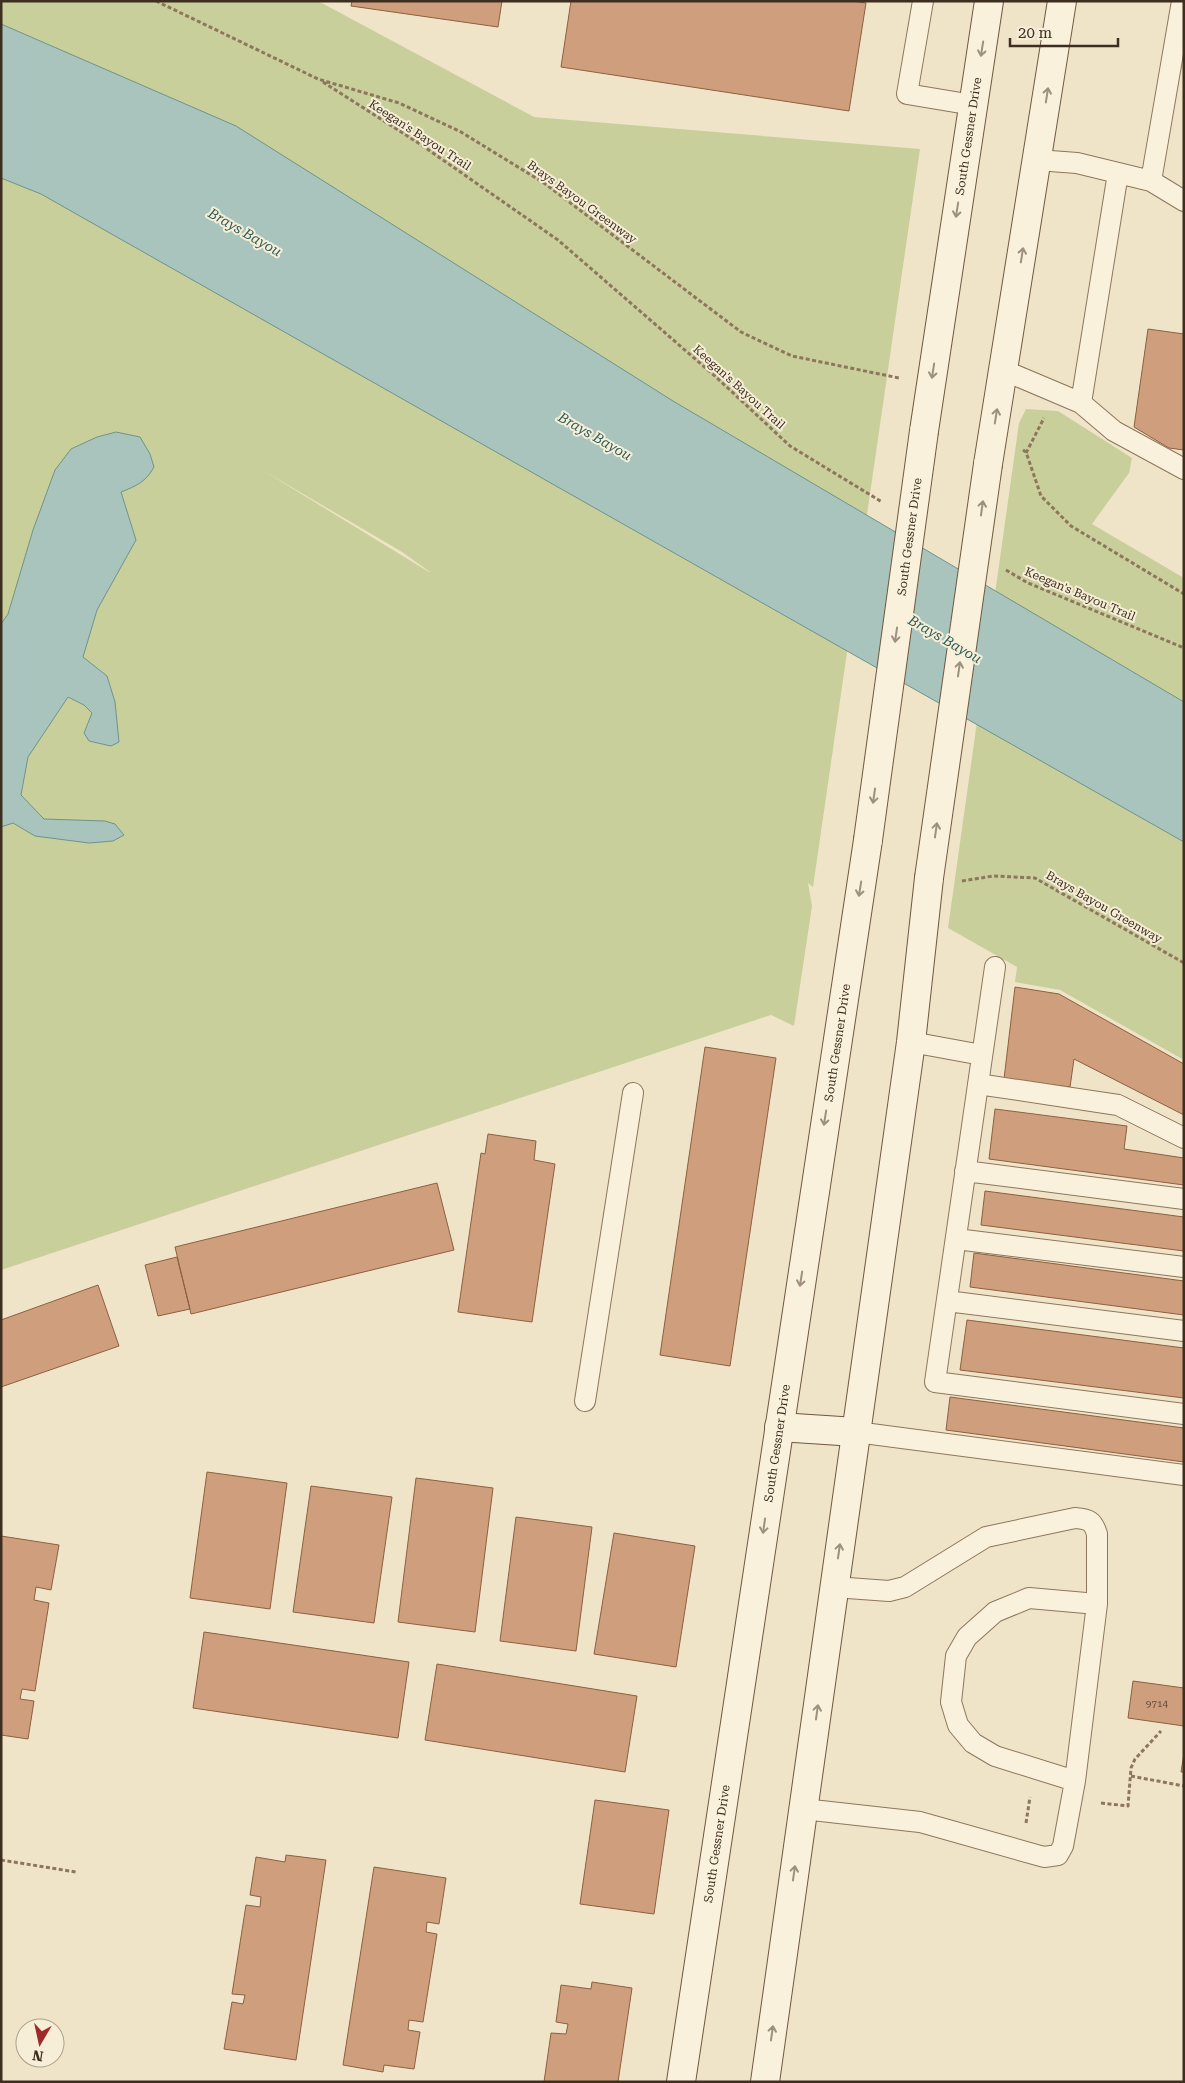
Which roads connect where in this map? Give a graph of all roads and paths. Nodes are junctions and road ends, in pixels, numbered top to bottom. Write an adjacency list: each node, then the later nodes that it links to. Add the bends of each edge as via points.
1 (156, 1): 6 (path, Brays Bayou Greenway)
2 (923, 1): 7 (lane, via 907,94)
3 (989, 1): 7 (main road, South Gessner Drive, one-way to 7)
4 (1062, 1): 8 (main road, one-way to 4)
5 (1182, 1): 10 (lane)
6 (318, 79): 13 (path, Brays Bayou Greenway, via 399,102 461,132 544,183 741,332 792,356); 17 (path, Keegan's Bayou Trail, via 420,144 558,240 790,446)
7 (973, 105): 37 (main road, South Gessner Drive, one-way to 37, bridge, via 868,840)
8 (1037, 160): 9 (lane, via 1077,163); 12 (main road, one-way to 8)
9 (1118, 173): 10 (lane); 15 (lane)
10 (1151, 181): 11 (lane)
11 (1184, 201)
12 (1003, 370): 14 (lane); 24 (main road, one-way to 12, bridge, via 929,878)
13 (900, 379)
14 (1057, 393): 15 (lane); 19 (path, via 1026,453 1041,496 1071,526)
15 (1081, 403): 16 (lane, via 1114,431)
16 (1184, 469)
17 (886, 505)
18 (1003, 569): 20 (path, Keegan's Bayou Trail, via 1028,583)
19 (1184, 594)
20 (1184, 648)
21 (959, 881): 22 (path, Brays Bayou Greenway, via 993,876 1035,878)
22 (1184, 963)
23 (995, 967): 25 (lane)
24 (911, 1042): 25 (lane); 38 (main road)
25 (982, 1055): 26 (lane)
26 (978, 1084): 28 (lane, via 1118,1104); 29 (lane)
27 (633, 1093): 35 (lane)
28 (1184, 1138)
29 (965, 1171): 30 (lane); 31 (lane)
30 (1184, 1199)
31 (956, 1239): 32 (lane); 33 (lane)
32 (1184, 1267)
33 (947, 1301): 34 (lane); 36 (lane, via 935,1382)
34 (1184, 1331)
35 (585, 1401)
36 (1184, 1414)
37 (778, 1427): 38 (main road); 51 (main road, South Gessner Drive, one-way to 51)
38 (856, 1432): 39 (lane); 40 (main road, one-way to 38)
39 (1184, 1475)
40 (834, 1588): 41 (lane, via 889,1591 906,1587 986,1537 1075,1518 1088,1519 1094,1524 1097,1534); 47 (main road, one-way to 40)
41 (1097, 1604): 44 (lane); 44 (lane, via 1029,1598 995,1612 967,1637 956,1656 952,1702 958,1725 973,1743 995,1756)
42 (1161, 1731): 43 (path, via 1135,1759)
43 (1131, 1776): 45 (path); 46 (path, via 1128,1806)
44 (1076, 1781): 46 (lane)
45 (1184, 1786)
46 (1072, 1801): 47 (lane, via 1064,1846 1058,1855 1044,1857 920,1822); 48 (path, via 1030,1796)
47 (803, 1809): 52 (main road, one-way to 47)
48 (1025, 1827)
49 (1, 1860): 50 (path)
50 (76, 1872)
51 (681, 2082)
52 (765, 2082)

